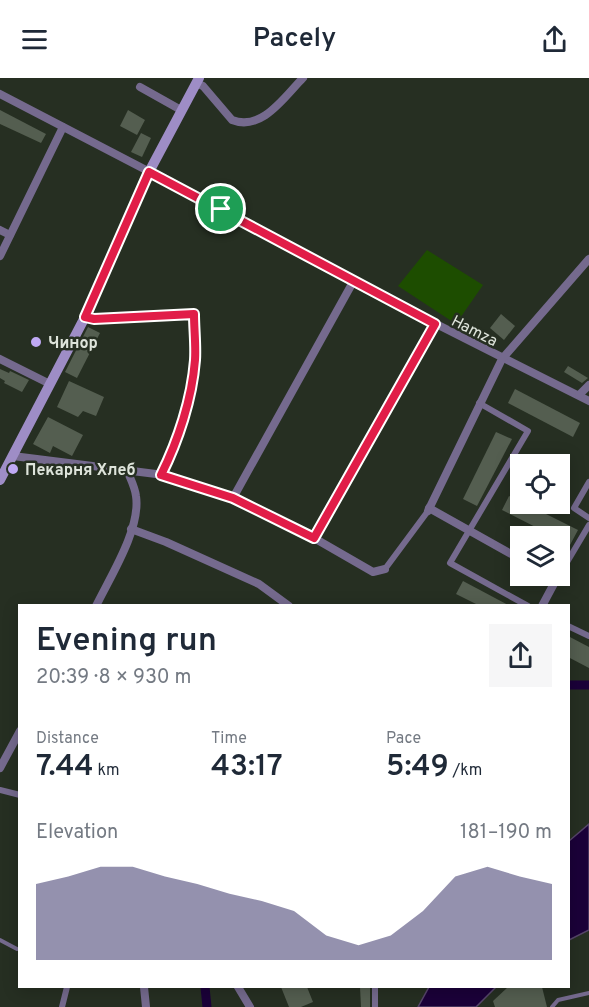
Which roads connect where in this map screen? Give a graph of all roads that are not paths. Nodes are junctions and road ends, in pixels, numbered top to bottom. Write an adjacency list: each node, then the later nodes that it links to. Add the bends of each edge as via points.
1 (303, 78): 2 (street, via 264,117 249,122 232,120)
2 (197, 80): 5 (main road)
3 (140, 87): 5 (street)
4 (0, 94): 6 (street, Hamza)
5 (181, 110): 7 (main road)
6 (63, 126): 7 (street, Hamza); 9 (street)
7 (149, 172): 12 (street, Hamza); 13 (main road)
8 (0, 230): 9 (street)
9 (10, 235): 10 (street)
10 (0, 256)
11 (589, 259): 16 (street)
12 (352, 282): 14 (street, Hamza); 27 (street)
13 (85, 317): 17 (main road); 24 (street, via 194,314 195,360 191,382 178,439)
14 (435, 324): 16 (street, Hamza); 33 (street)
15 (0, 358): 17 (street)
16 (502, 359): 19 (street, Hamza); 21 (street)
17 (50, 384): 22 (main road)
18 (589, 385): 19 (street)
19 (579, 395): 20 (street, Hamza)
20 (589, 401)
21 (479, 404): 28 (street); 32 (street, via 528,431)
22 (7, 459): 23 (street); 25 (main road)
23 (127, 470): 24 (street); 31 (street, via 137,499)
24 (161, 475): 27 (street)
25 (0, 480)
26 (589, 482): 29 (street, via 574,508)
27 (233, 498): 33 (street)
28 (428, 509): 32 (street); 36 (street)
29 (589, 518)
30 (589, 525): 35 (street)
31 (131, 529): 38 (street); 39 (street, via 259,584)
32 (469, 531): 34 (street); 40 (street, via 450,563)
33 (314, 538): 36 (street, via 373,572)
34 (510, 554)
35 (570, 555)
36 (385, 569)
37 (552, 586): 41 (street)
38 (97, 604)
39 (286, 604)
40 (524, 604)
41 (543, 604)
42 (570, 627): 43 (street)
43 (589, 636)
44 (18, 735): 45 (street)
45 (0, 768)
46 (0, 790): 47 (street)
47 (18, 794)
48 (0, 940): 49 (lane)
49 (17, 949)
50 (67, 988): 55 (street)
51 (144, 988): 56 (street)
52 (239, 988): 57 (street)
53 (375, 988): 58 (street)
54 (589, 993): 59 (lane, via 558,1000)
55 (62, 1007)
56 (146, 1007)
57 (250, 1007)
58 (375, 1007)
59 (552, 1007)

